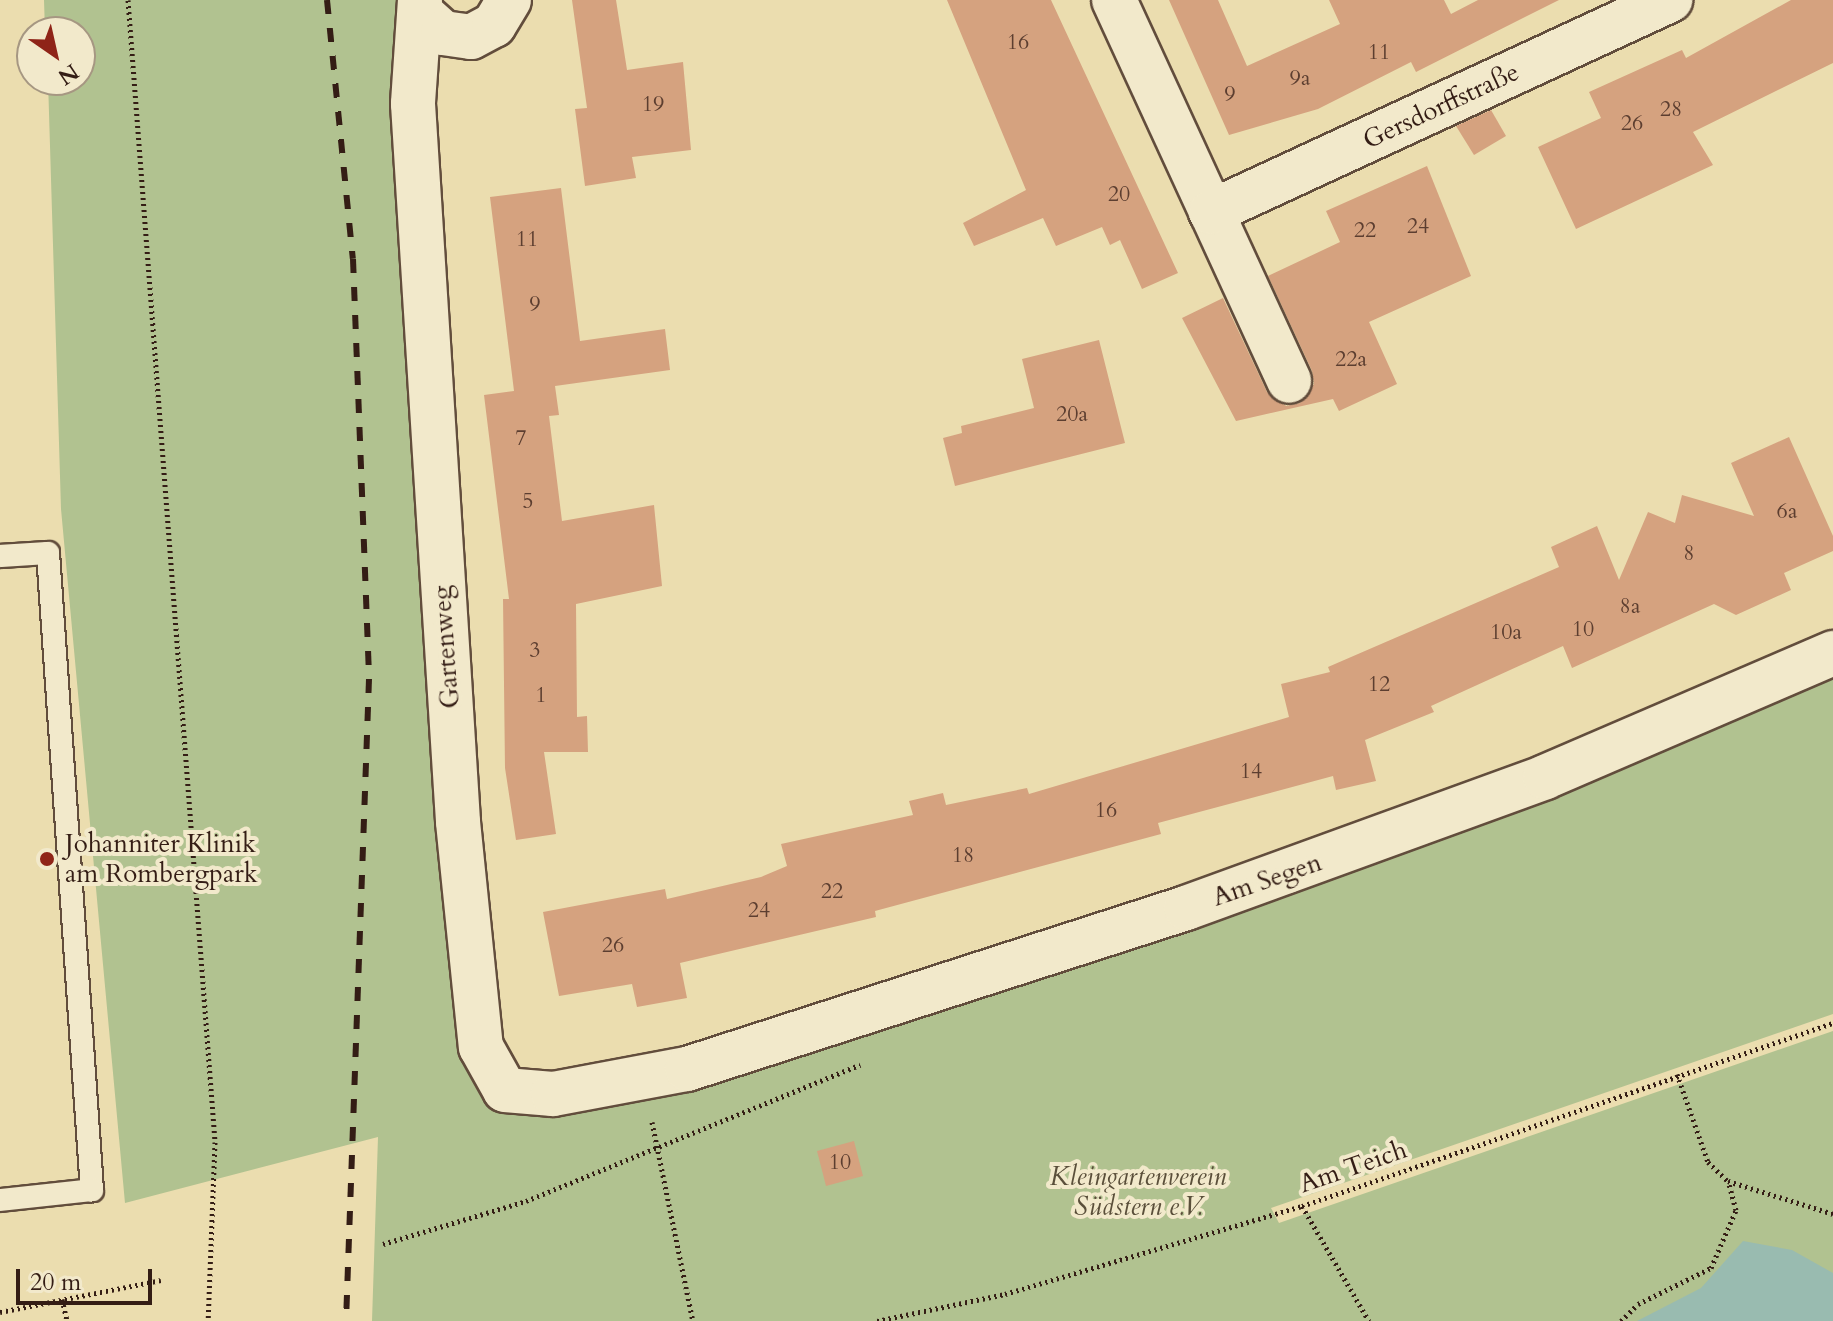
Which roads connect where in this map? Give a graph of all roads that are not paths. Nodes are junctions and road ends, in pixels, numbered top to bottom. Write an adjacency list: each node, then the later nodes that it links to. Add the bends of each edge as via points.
1 (509, 0): 4 (street, Gartenweg, via 494,25 471,37 443,33)
2 (1114, 0): 5 (street)
3 (1670, 0): 5 (street, Gersdorffstraße)
4 (420, 6): 9 (street, Gartenweg, via 413,104 437,515 481,1047 505,1090 524,1096)
5 (1211, 212): 6 (street)
6 (1289, 381)
7 (0, 556): 10 (lane, via 48,553 92,1190)
8 (1832, 656): 9 (street, Am Segen, via 1389,838)
9 (687, 1069)
10 (0, 1200)

